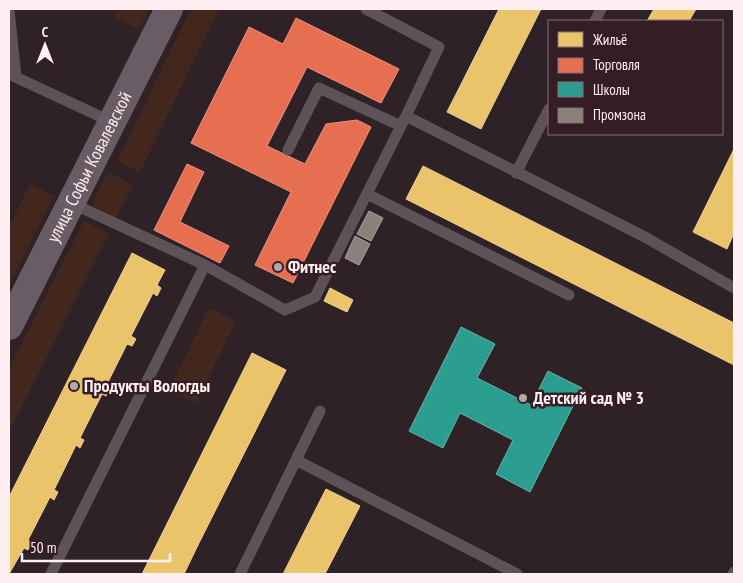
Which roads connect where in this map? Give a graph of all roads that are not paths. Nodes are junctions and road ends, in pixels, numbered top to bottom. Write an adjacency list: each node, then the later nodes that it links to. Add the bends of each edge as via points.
1 (169, 9): 8 (street, улица Софьи Ковалевской)
2 (366, 9): 4 (lane)
3 (9, 10): 5 (lane)
4 (379, 12): 7 (lane, via 439,47)
5 (12, 76): 8 (lane)
6 (548, 111): 10 (lane)
7 (403, 121): 9 (lane, via 320,88); 10 (lane); 11 (lane)
8 (112, 122): 12 (street, улица Софьи Ковалевской)
9 (288, 150)
10 (516, 173): 14 (lane, via 645,237)
11 (366, 194): 13 (lane, via 315,297 285,310); 15 (lane)
12 (71, 203): 13 (lane); 16 (street, улица Софьи Ковалевской)
13 (205, 265): 19 (lane)
14 (734, 288)
15 (569, 295)
16 (9, 326)
17 (320, 411): 18 (lane)
18 (296, 460): 20 (lane); 21 (lane)
19 (51, 574)
20 (240, 574)
21 (518, 574)

